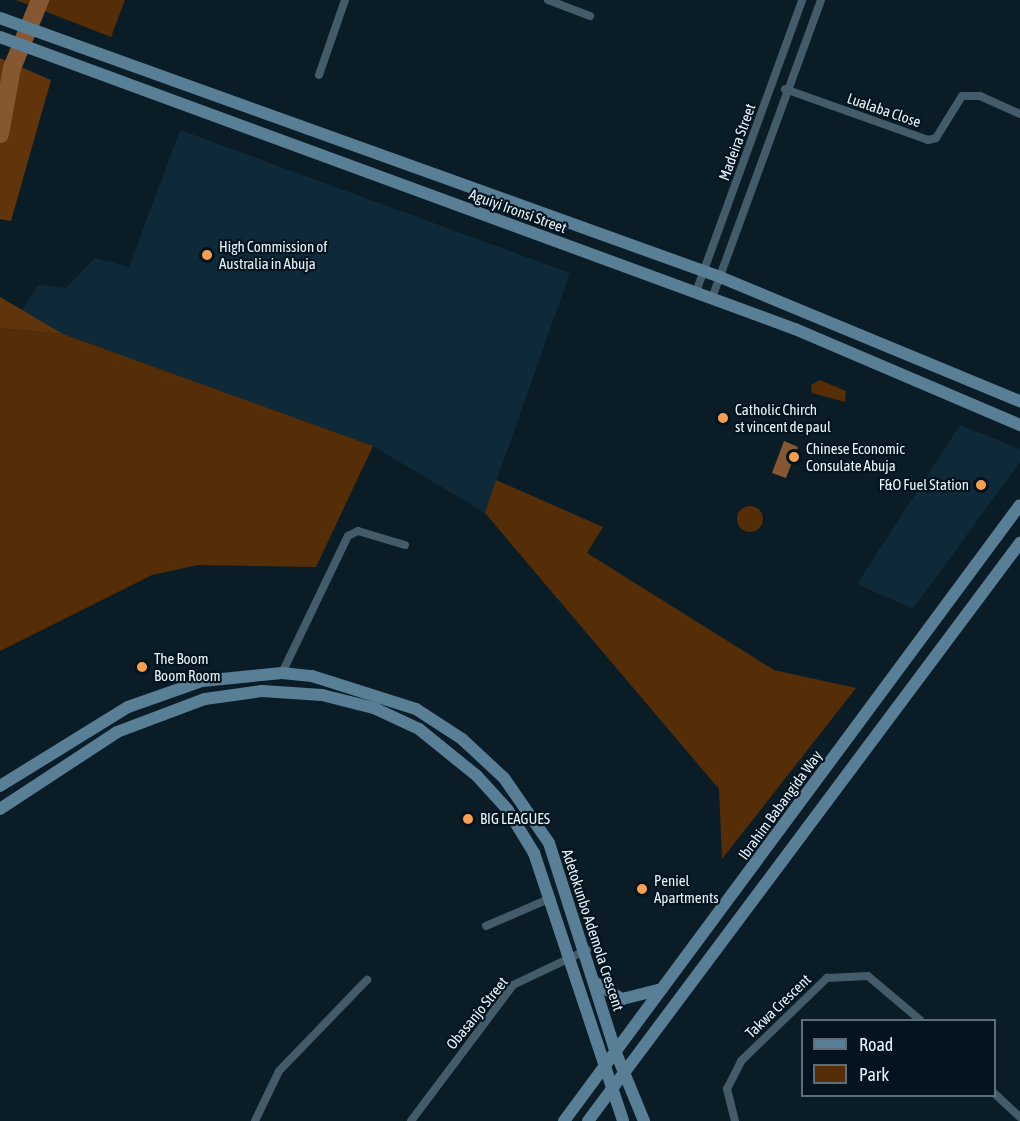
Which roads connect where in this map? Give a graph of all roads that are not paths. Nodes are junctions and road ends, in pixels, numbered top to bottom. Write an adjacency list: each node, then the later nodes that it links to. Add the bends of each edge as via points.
1 (345, 0): 8 (street)
2 (548, 0): 5 (street)
3 (802, 0): 11 (street, Madeira Street)
4 (821, 0): 9 (street)
5 (590, 16)
6 (2, 19): 11 (main road, Aguiyi Ironsi Street)
7 (0, 37): 13 (main road, Aguiyi Ironsi Street)
8 (319, 75)
9 (785, 89): 10 (street, Lualaba Close, via 928,140 936,138 962,96 980,96); 12 (street)
10 (1020, 114)
11 (703, 271): 12 (main road, Aguiyi Ironsi Street); 13 (street, Madeira Street)
12 (720, 277): 14 (street); 15 (main road, Aguiyi Ironsi Street)
13 (696, 292): 14 (main road, Aguiyi Ironsi Street)
14 (712, 298): 16 (main road, Aguiyi Ironsi Street, via 900,370)
15 (1020, 402)
16 (1020, 425)
17 (1020, 506): 29 (main road, Ibrahim Babangida Way)
18 (1020, 543): 33 (main road)
19 (405, 545): 20 (street, via 358,531 348,536)
20 (282, 673): 21 (main road, Adetokunbo Ademola Crescent, via 202,681 150,697); 25 (main road, Adetokunbo Ademola Crescent, via 339,681 391,698 443,725 482,755 519,796 549,843)
21 (0, 786)
22 (0, 808): 23 (main road, Adetokunbo Ademola Crescent, via 117,732 165,710 252,692 322,695 396,718 459,757 520,829)
23 (550, 898): 24 (street); 26 (main road, Adetokunbo Ademola Crescent)
24 (486, 926)
25 (587, 950): 26 (street, Obasanjo Street); 28 (main road, Adetokunbo Ademola Crescent)
26 (570, 956): 32 (main road, Adetokunbo Ademola Crescent); 38 (street, Obasanjo Street, via 513,985)
27 (367, 980): 37 (street, via 279,1071)
28 (596, 983): 29 (main road, via 622,999); 31 (main road, Adetokunbo Ademola Crescent)
29 (663, 989): 31 (main road, Ibrahim Babangida Way)
30 (919, 1019): 43 (street, Takwa Crescent, via 868,976 826,978 741,1061 727,1089)
31 (616, 1053): 32 (main road, Ibrahim Babangida Way); 33 (main road, Adetokunbo Ademola Crescent)
32 (602, 1069): 34 (main road, Adetokunbo Ademola Crescent); 39 (main road, Ibrahim Babangida Way)
33 (624, 1075): 34 (main road); 42 (main road, Adetokunbo Ademola Crescent)
34 (610, 1091): 40 (main road); 41 (main road, Adetokunbo Ademola Crescent)
35 (996, 1095): 36 (street)
36 (1020, 1117)
37 (255, 1121)
38 (411, 1121)
39 (564, 1121)
40 (588, 1121)
41 (623, 1121)
42 (644, 1121)
43 (735, 1121)

